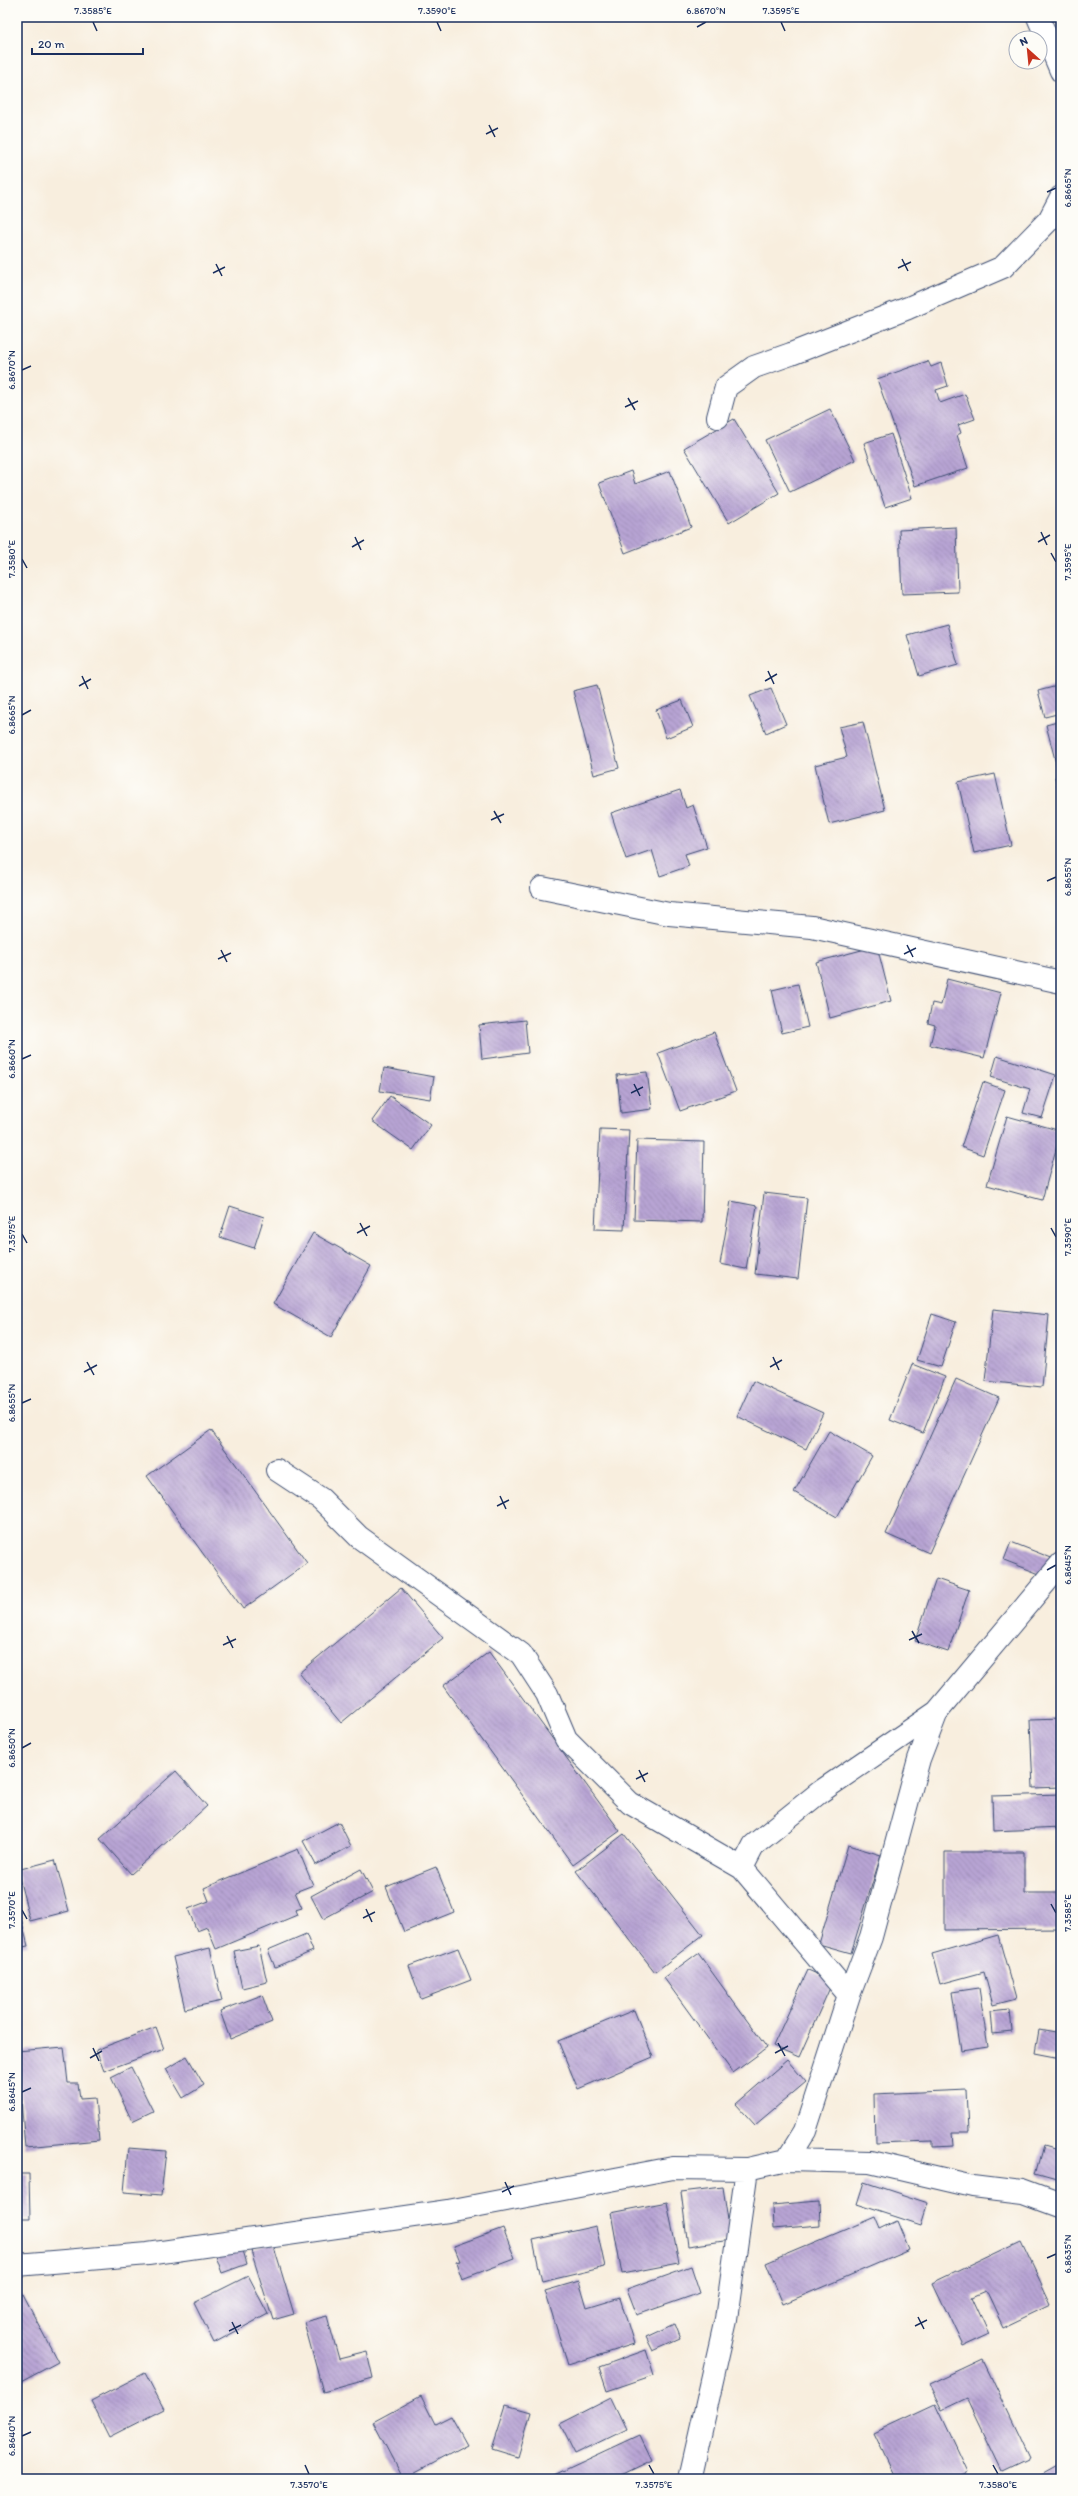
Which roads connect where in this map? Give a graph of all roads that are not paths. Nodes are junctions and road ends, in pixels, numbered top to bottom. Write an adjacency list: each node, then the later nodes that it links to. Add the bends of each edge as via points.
1 (1038, 17): 2 (street)
2 (1061, 72)
3 (1061, 197): 4 (street, via 1049,220 1003,267 908,308 754,366 726,387)
4 (718, 417)
5 (542, 888): 6 (street, via 670,914 812,927)
6 (1061, 982)
7 (277, 1470): 10 (street, via 321,1499 359,1537 521,1654 547,1694 566,1739 630,1803)
8 (1061, 1564): 9 (street)
9 (937, 1712): 10 (street, via 820,1792 754,1845); 11 (street, via 919,1759 871,1937)
10 (742, 1868): 11 (street)
11 (848, 1995): 12 (street, via 805,2131)
12 (787, 2160): 13 (street); 14 (street, via 870,2162 974,2186 1023,2192)
13 (747, 2169): 15 (street, via 673,2168 448,2211 148,2254); 16 (street, via 726,2319)
14 (1061, 2206)
15 (17, 2265)
16 (690, 2479)

